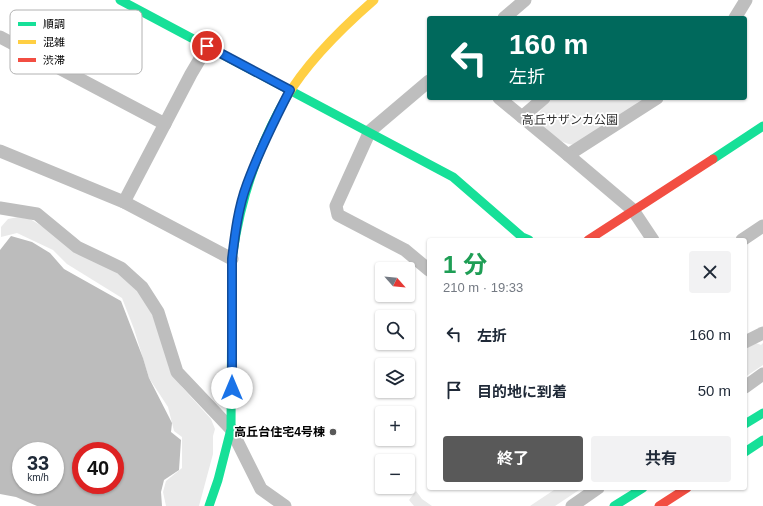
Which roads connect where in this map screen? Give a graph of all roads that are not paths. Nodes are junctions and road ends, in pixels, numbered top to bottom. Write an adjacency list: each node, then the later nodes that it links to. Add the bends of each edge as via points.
1 (120, 0): 5 (main road)
2 (374, 0): 14 (main road, via 321,52)
3 (525, 0): 7 (street)
4 (746, 0): 8 (street)
5 (139, 10)
6 (142, 12): 11 (main road)
7 (506, 16)
8 (737, 16)
9 (0, 37): 10 (street)
10 (10, 42)
11 (207, 46): 14 (main road); 19 (street)
12 (70, 74): 19 (street)
13 (427, 83): 21 (street)
14 (290, 90): 21 (main road); 32 (main road, via 266,136 246,185)
15 (502, 100): 18 (street)
16 (542, 100): 18 (street)
17 (654, 100): 23 (street)
18 (522, 117): 23 (street)
19 (165, 124): 24 (street)
20 (763, 126): 26 (main road)
21 (370, 131): 28 (main road, via 453,177); 33 (street, via 336,206 338,215 405,250)
22 (0, 150): 24 (street)
23 (568, 155): 26 (street)
24 (124, 202): 32 (street)
25 (0, 208): 40 (street, via 37,214 77,247 121,268 142,287 158,312 177,372)
26 (633, 210): 29 (main road); 30 (street)
27 (763, 226): 31 (street)
28 (524, 238)
29 (591, 238)
30 (652, 238)
31 (745, 238)
32 (232, 259): 40 (main road)
33 (427, 268)
34 (763, 333): 35 (street)
35 (747, 341)
36 (763, 374): 37 (street)
37 (747, 386)
38 (763, 413): 39 (main road)
39 (747, 423)
40 (231, 429): 46 (main road); 47 (street, via 261,489)
41 (763, 440): 42 (main road)
42 (747, 451)
43 (595, 490): 48 (street)
44 (640, 490): 49 (main road)
45 (684, 490): 50 (main road)
46 (209, 506)
47 (284, 506)
48 (572, 506)
49 (614, 506)
50 (659, 506)

